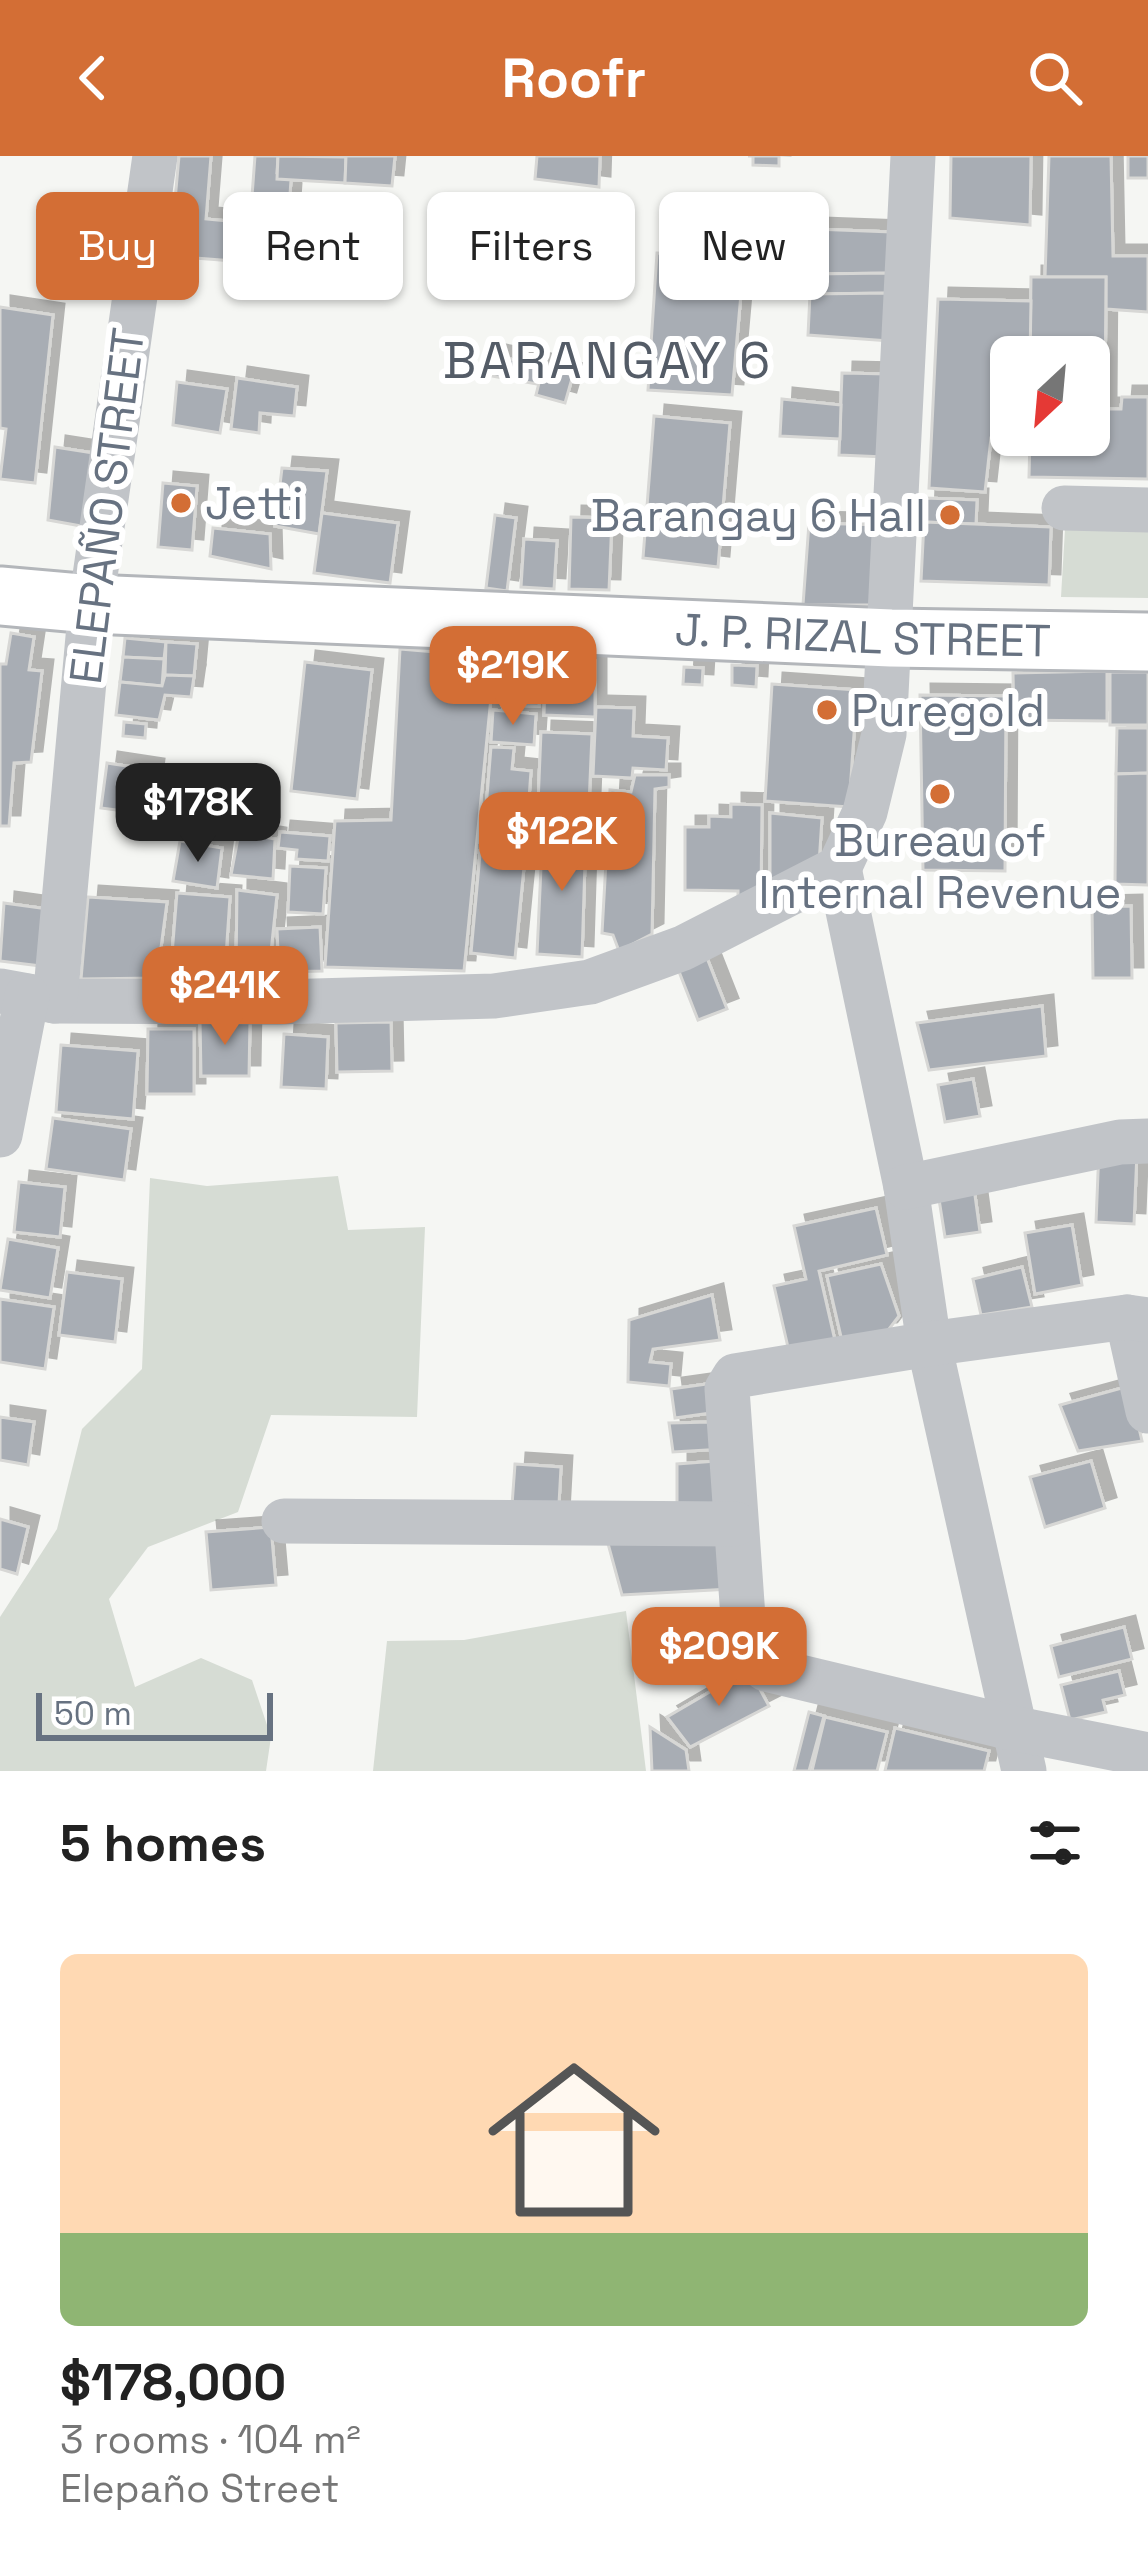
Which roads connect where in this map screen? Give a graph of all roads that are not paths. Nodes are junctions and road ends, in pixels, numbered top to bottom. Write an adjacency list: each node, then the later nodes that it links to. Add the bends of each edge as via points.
1 (155, 156): 6 (street, ELEPAÑO STREET)
2 (913, 156): 7 (street)
3 (1064, 508): 4 (street)
4 (1148, 510)
5 (0, 596): 6 (main road, J. P. RIZAL STREET)
6 (91, 604): 7 (main road, J. P. RIZAL STREET); 10 (street, ELEPAÑO STREET)
7 (891, 638): 8 (main road, J. P. RIZAL STREET); 9 (street, via 884,734 866,812)
8 (1148, 641)
9 (839, 868): 10 (street, via 683,948 590,982 470,997 279,1002); 13 (street)
10 (27, 996): 11 (street, ELEPAÑO STREET)
11 (0, 1136)
12 (1148, 1141): 13 (street)
13 (906, 1186): 15 (street)
14 (1138, 1318): 15 (street); 16 (street)
15 (929, 1343): 18 (street, via 730,1380); 19 (street)
16 (1148, 1412)
17 (284, 1521): 18 (street)
18 (735, 1524): 19 (street, via 745,1646 757,1663)
19 (1018, 1749): 20 (street)
20 (1148, 1755)

